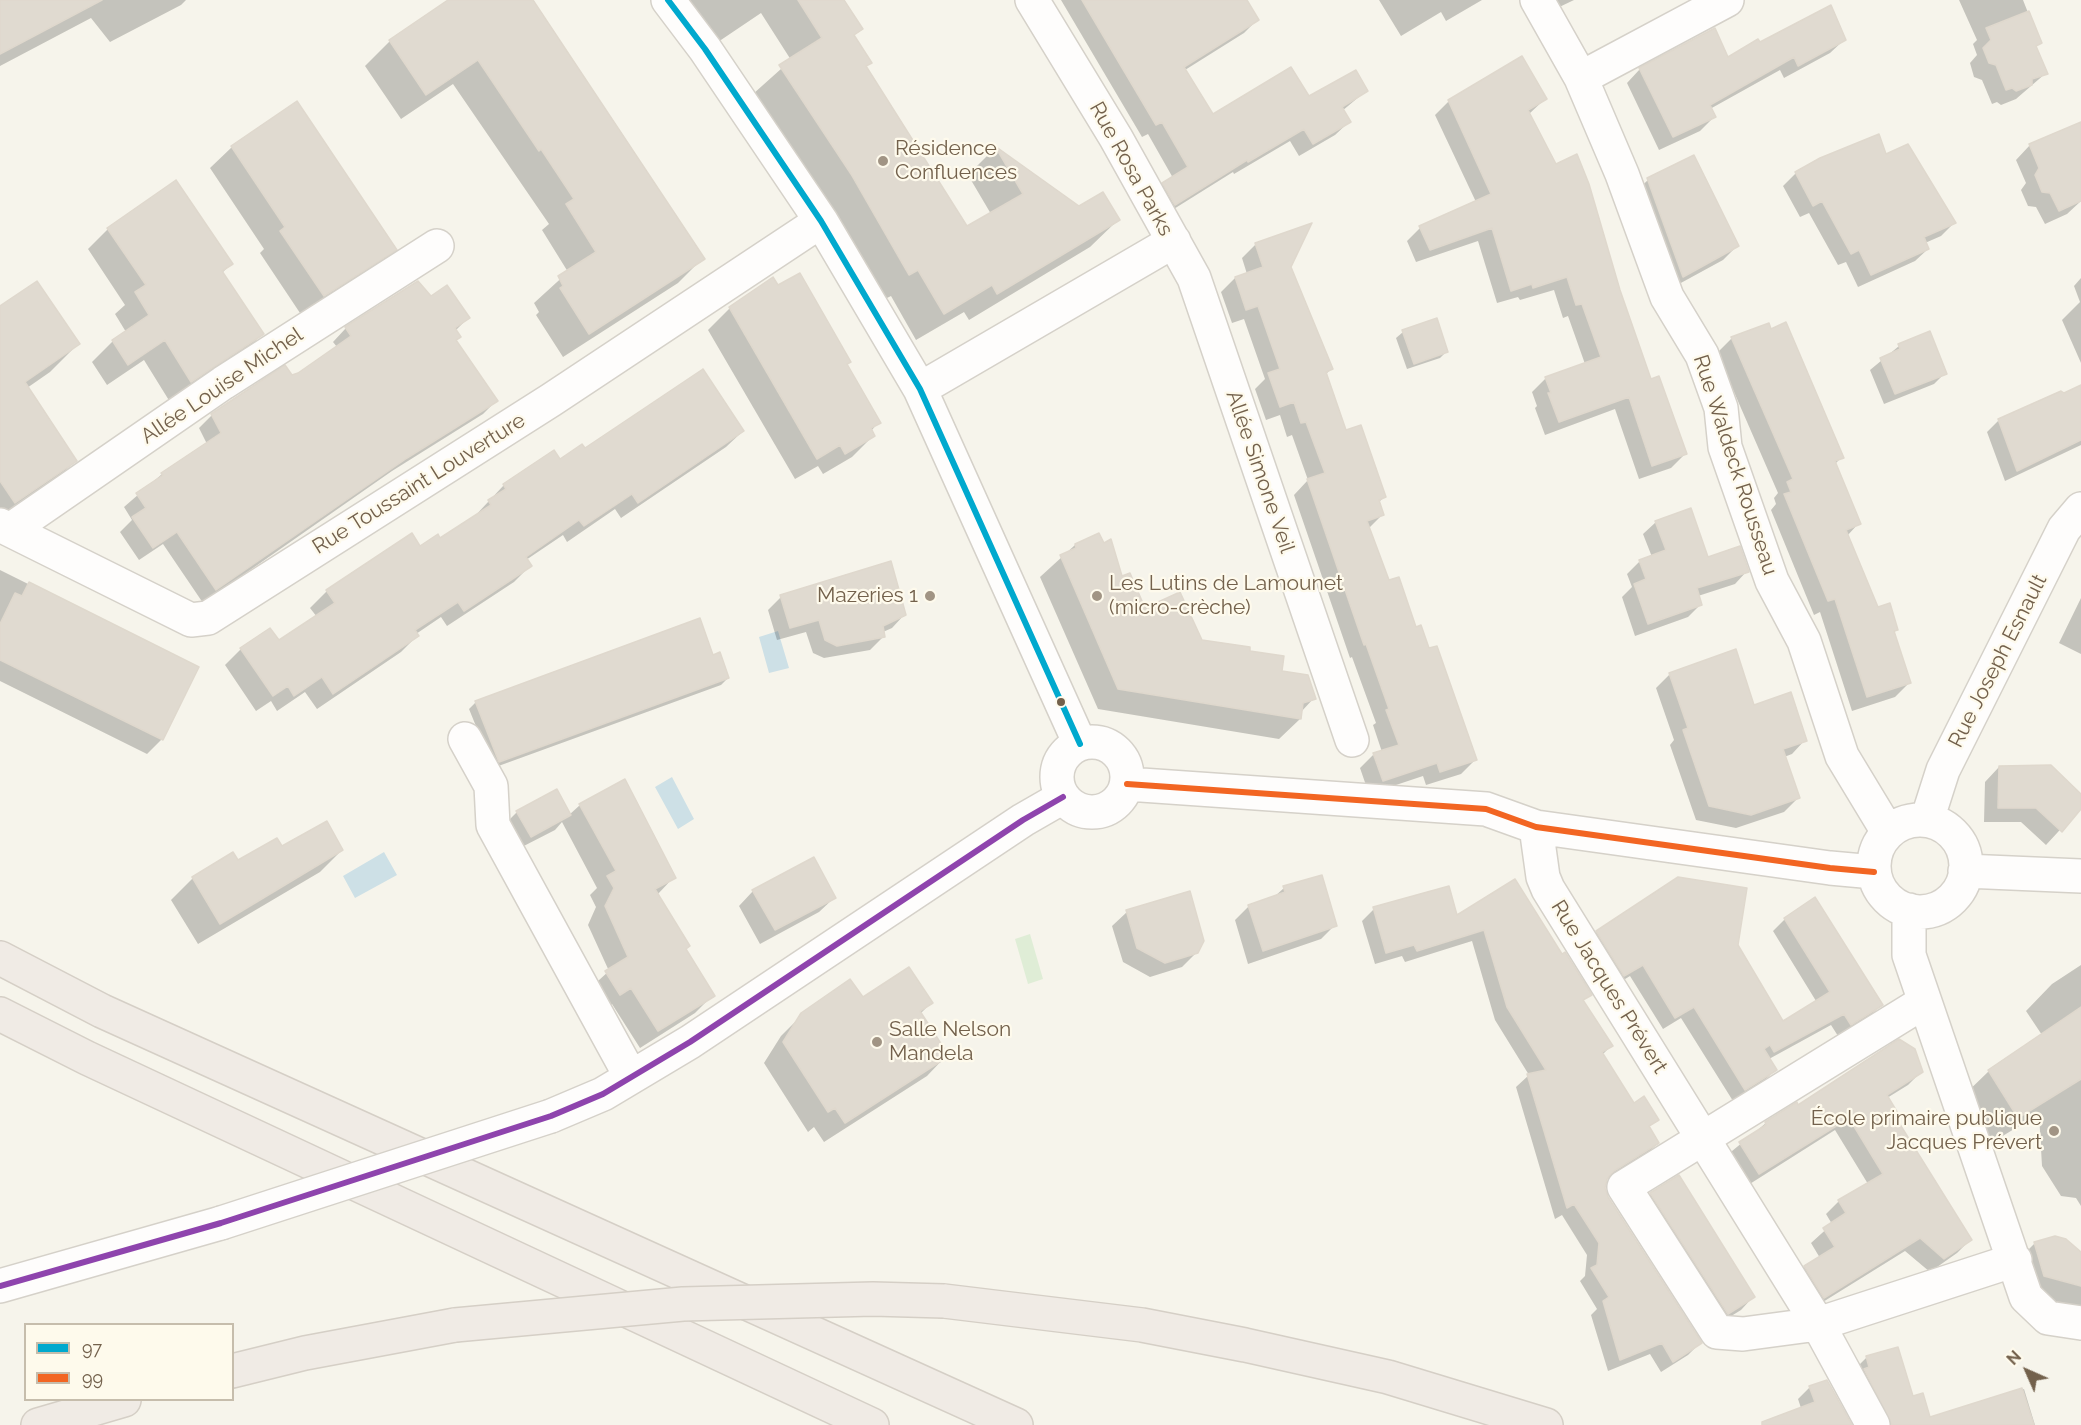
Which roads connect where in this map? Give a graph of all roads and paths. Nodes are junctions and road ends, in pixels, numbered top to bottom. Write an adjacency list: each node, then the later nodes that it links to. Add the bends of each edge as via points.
1 (668, 0): 6 (street)
2 (1032, 0): 7 (street, Rue Rosa Parks)
3 (1537, 0): 5 (street, Rue Waldeck Rousseau)
4 (1727, 0): 5 (street)
5 (1581, 78): 19 (street, Rue Waldeck Rousseau, via 1622,174 1667,297 1702,355 1721,408 1725,447 1772,580 1804,641 1842,756)
6 (821, 221): 9 (street); 11 (street, Rue Toussaint Louverture, via 552,400 208,618 191,620)
7 (1174, 241): 9 (street, Rue Rosa Parks); 13 (street, Allée Simone Veil, via 1194,278)
8 (437, 246): 11 (street, Allée Louise Michel)
9 (920, 389): 14 (street)
10 (2081, 509): 17 (street, Rue Joseph Esnault, via 2064,529 1943,770)
11 (5, 528)
12 (465, 739): 27 (street, via 491,786 493,825)
13 (1352, 740)
14 (1080, 744): 15 (street, via 1101,743 1119,754 1127,774); 16 (street, via 1070,749 1059,766 1058,787)
15 (1126, 784): 16 (street, via 1114,804 1093,812 1071,805); 18 (street, via 1486,809)
16 (1063, 797): 27 (street)
17 (1927, 820): 19 (street, via 1900,824); 20 (street, via 1952,832 1965,857)
18 (1536, 827): 21 (street); 28 (street, Rue Jacques Prévert, via 1548,889)
19 (1888, 832): 21 (street, via 1877,850)
20 (1965, 871): 22 (street); 23 (street, via 1952,898 1924,912)
21 (1874, 872): 23 (street, via 1886,896)
22 (2081, 876)
23 (1909, 910): 25 (street, via 1909,955)
24 (0, 958): 37 (highway, via 123,1021)
25 (1924, 1002): 28 (street); 29 (street)
26 (0, 1014): 36 (highway)
27 (631, 1077): 30 (street, bridge, via 603,1094 551,1116 222,1223)
28 (1703, 1138): 32 (street, Rue Jacques Prévert); 32 (street, via 1624,1186 1717,1332 1743,1334)
29 (2015, 1260): 31 (street, via 2026,1297 2048,1318); 32 (street)
30 (0, 1286)
31 (2081, 1323)
32 (1818, 1324): 39 (street, Rue Jacques Prévert)
33 (234, 1371): 38 (highway, bridge, via 455,1325 684,1304 944,1301 1142,1325 1245,1345 1388,1377)
34 (121, 1401): 35 (highway)
35 (38, 1425)
36 (872, 1425)
37 (1016, 1425)
38 (1546, 1425)
39 (1873, 1425)

